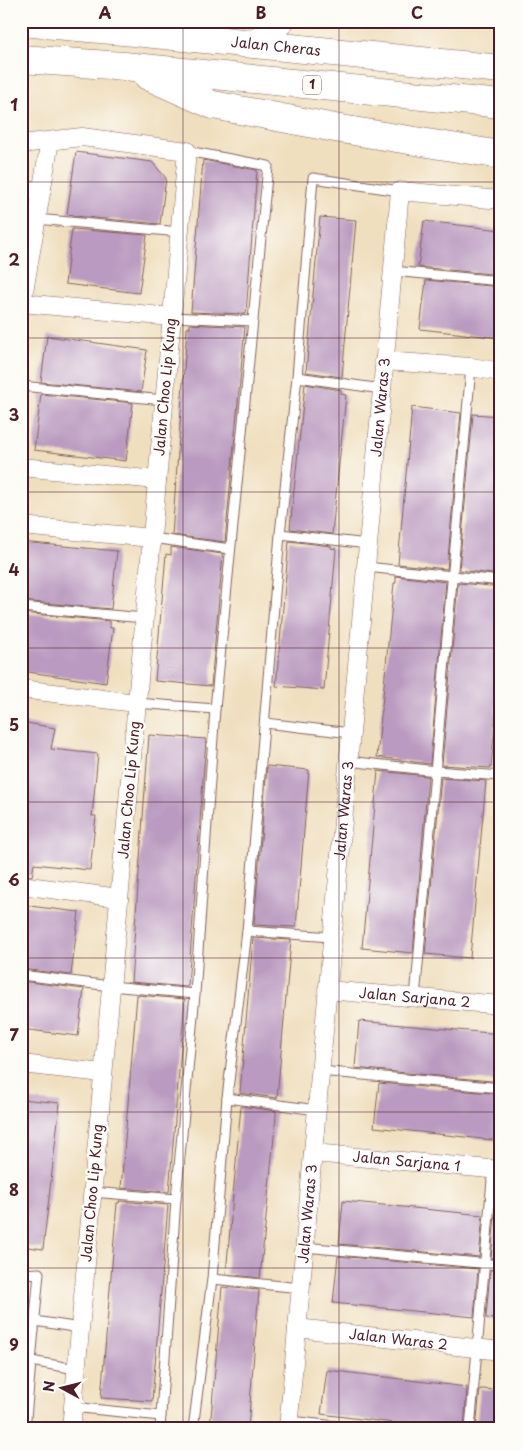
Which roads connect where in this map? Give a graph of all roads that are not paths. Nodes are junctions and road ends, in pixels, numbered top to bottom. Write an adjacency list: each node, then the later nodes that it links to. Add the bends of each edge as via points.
1 (236, 21): 4 (highway)
2 (280, 21): 4 (highway)
3 (21, 22): 4 (highway, Jalan Cheras)
4 (256, 44): 7 (highway, Jalan Cheras)
5 (501, 52): 7 (highway)
6 (21, 59): 8 (highway, 1)
7 (466, 65): 9 (highway, Jalan Cheras)
8 (124, 66): 10 (highway, 1); 14 (highway, via 213,105)
9 (501, 68)
10 (501, 104)
11 (50, 141): 12 (street); 13 (street, via 82,137); 15 (street)
12 (21, 144)
13 (187, 151): 20 (street, Jalan Choo Lip Kung); 26 (lane, via 268,166)
14 (501, 155)
15 (42, 189): 16 (street); 19 (street)
16 (21, 191)
17 (400, 191): 18 (street); 21 (street, Jalan Waras 3); 30 (lane, via 313,178)
18 (501, 200)
19 (36, 219): 20 (lane); 22 (street)
20 (180, 232): 25 (street, Jalan Choo Lip Kung)
21 (392, 271): 23 (lane); 27 (street, Jalan Waras 3)
22 (24, 274): 24 (street)
23 (501, 281)
24 (22, 306): 25 (street)
25 (172, 317): 26 (lane); 33 (street, Jalan Choo Lip Kung)
26 (253, 321): 40 (lane)
27 (384, 361): 28 (street); 32 (street, Jalan Waras 3)
28 (471, 367): 29 (street); 42 (lane)
29 (501, 372)
30 (297, 377): 32 (lane); 37 (lane)
31 (21, 386): 33 (lane)
32 (382, 389): 39 (street, Jalan Waras 3)
33 (164, 400): 35 (street, Jalan Choo Lip Kung)
34 (21, 467): 35 (street)
35 (157, 480): 38 (street, Jalan Choo Lip Kung)
36 (21, 526): 38 (street)
37 (280, 534): 39 (lane); 49 (lane)
38 (152, 538): 40 (lane); 45 (street, Jalan Choo Lip Kung)
39 (368, 544): 41 (street, Jalan Waras 3)
40 (230, 550): 48 (lane)
41 (366, 567): 42 (lane); 50 (street, Jalan Waras 3)
42 (452, 575): 43 (lane); 52 (lane)
43 (501, 581)
44 (21, 607): 45 (lane)
45 (144, 618): 47 (street, Jalan Choo Lip Kung)
46 (21, 689): 47 (street)
47 (136, 703): 48 (lane); 55 (street, Jalan Choo Lip Kung)
48 (215, 709): 61 (lane)
49 (265, 723): 50 (lane); 56 (lane)
50 (350, 733): 51 (street, Jalan Waras 3)
51 (348, 761): 52 (lane); 57 (street, Jalan Waras 3)
52 (436, 771): 53 (lane); 62 (lane)
53 (501, 776)
54 (21, 885): 55 (street)
55 (119, 898): 59 (street, Jalan Choo Lip Kung)
56 (247, 931): 57 (lane); 68 (lane)
57 (332, 937): 60 (street, Jalan Waras 3)
58 (21, 975): 59 (lane)
59 (111, 986): 61 (lane); 66 (street, Jalan Choo Lip Kung)
60 (328, 990): 62 (street, Jalan Sarjana 2); 65 (street, Jalan Waras 3)
61 (195, 994): 73 (lane)
62 (415, 998): 63 (street, Jalan Sarjana 2)
63 (500, 1001)
64 (21, 1064): 66 (street)
65 (320, 1071): 67 (lane); 69 (street, Jalan Waras 3)
66 (103, 1073): 72 (street, Jalan Choo Lip Kung)
67 (501, 1088)
68 (227, 1098): 69 (lane); 78 (lane)
69 (317, 1110): 70 (street, Jalan Waras 3)
70 (313, 1154): 71 (street, Jalan Sarjana 1); 74 (street, Jalan Waras 3)
71 (497, 1170): 75 (lane)
72 (92, 1192): 73 (lane); 82 (street, Jalan Choo Lip Kung)
73 (176, 1199): 89 (lane)
74 (304, 1247): 75 (lane); 79 (street, Jalan Waras 3)
75 (485, 1263): 76 (lane); 84 (lane)
76 (501, 1265)
77 (21, 1274): 80 (lane, via 39,1273)
78 (212, 1279): 79 (lane); 94 (lane)
79 (301, 1288): 83 (street, Jalan Waras 3)
80 (34, 1326): 81 (lane); 82 (lane); 86 (lane)
81 (21, 1328)
82 (80, 1328): 87 (street, Jalan Choo Lip Kung)
83 (297, 1328): 84 (street, Jalan Waras 2); 91 (street, Jalan Waras 3)
84 (477, 1348): 85 (street, Jalan Waras 2); 96 (lane)
85 (501, 1351)
86 (30, 1361): 87 (lane); 90 (lane)
87 (76, 1369): 88 (street, Jalan Choo Lip Kung)
88 (72, 1407): 89 (lane); 92 (street, Jalan Choo Lip Kung)
89 (161, 1416): 93 (lane)
90 (24, 1422)
91 (288, 1425): 95 (lane)
92 (70, 1429)
93 (160, 1429)
94 (193, 1429)
95 (365, 1429)
96 (470, 1429)

